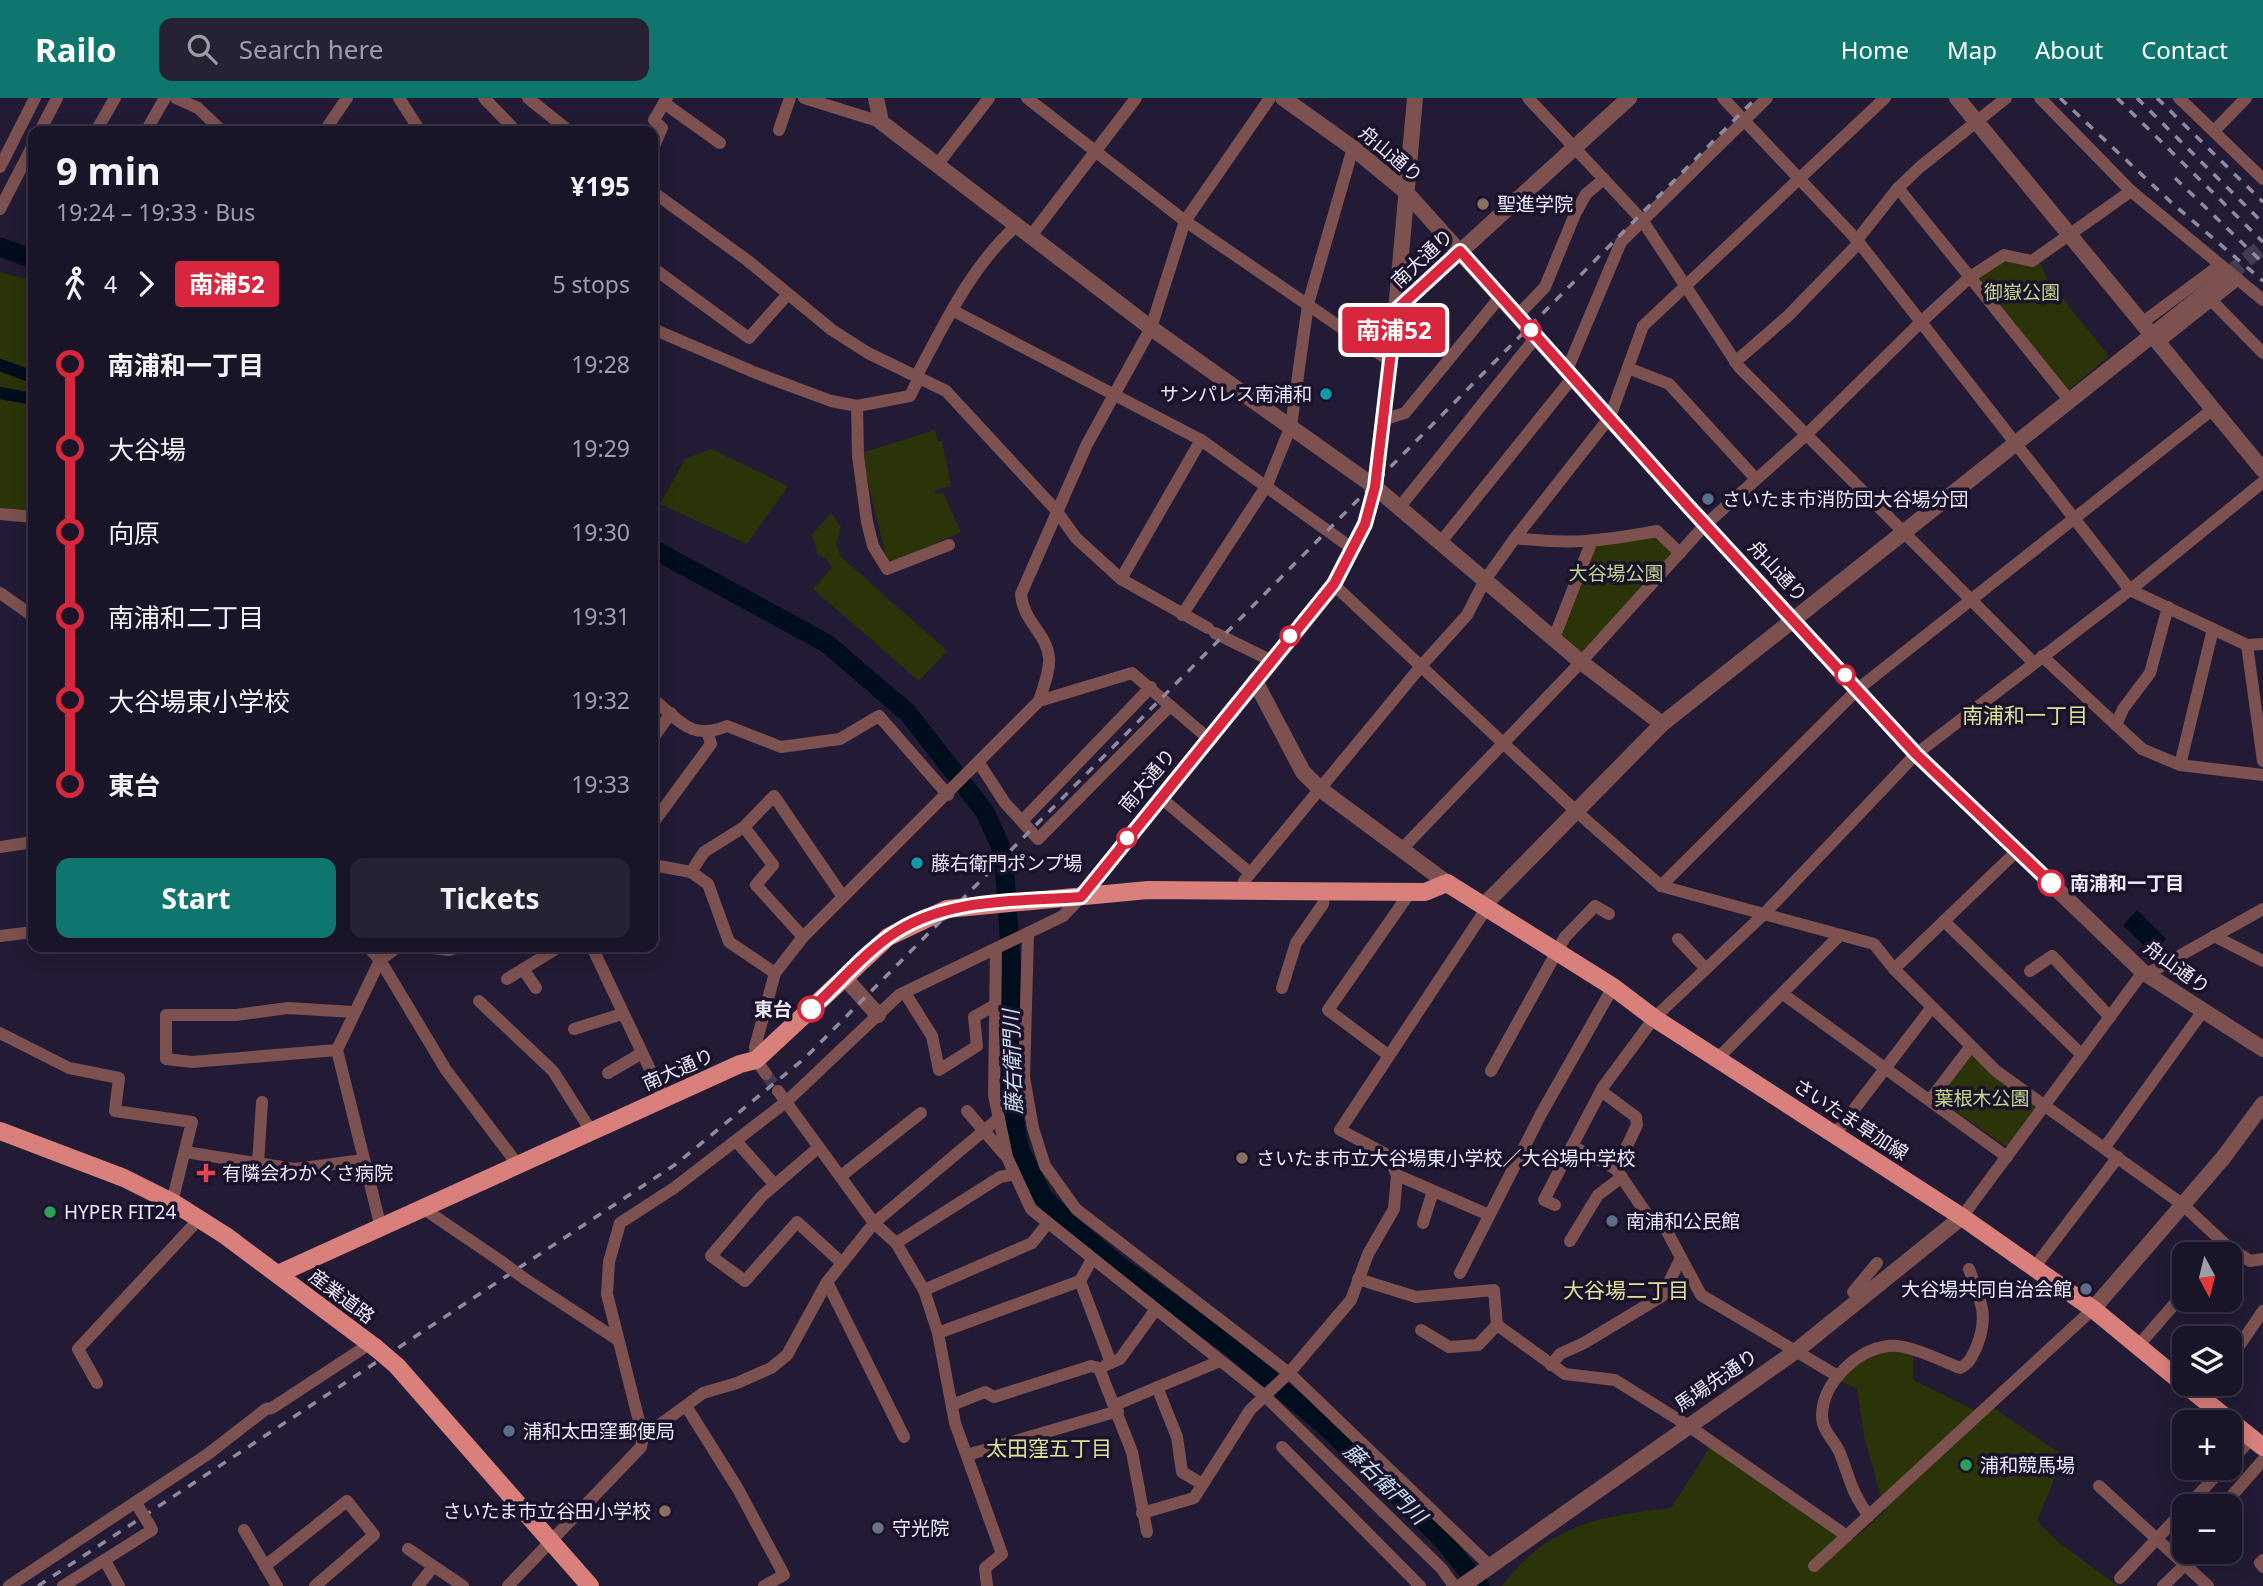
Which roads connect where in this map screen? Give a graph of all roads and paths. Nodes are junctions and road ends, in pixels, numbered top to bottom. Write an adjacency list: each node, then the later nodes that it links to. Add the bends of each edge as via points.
1 (35, 98): 50 (street)
2 (57, 98): 33 (street)
3 (115, 98): 34 (street)
4 (165, 98): 35 (street)
5 (176, 98): 36 (street, via 198,108)
6 (347, 98): 37 (street)
7 (399, 98): 38 (street)
8 (484, 98): 39 (street)
9 (528, 98): 40 (street)
10 (790, 98): 41 (street)
11 (804, 98): 32 (street)
12 (876, 98): 32 (street)
13 (989, 98): 49 (street)
14 (1027, 98): 47 (street)
15 (1136, 98): 47 (street)
16 (1269, 98): 60 (street)
17 (1415, 98): 55 (street)
18 (1528, 98): 45 (street)
19 (1629, 98): 45 (street, 南大通り)
20 (1723, 98): 30 (street)
21 (1767, 98): 30 (street)
22 (1885, 98): 53 (street)
23 (1957, 98): 31 (street)
24 (2006, 98): 31 (street)
25 (2040, 98): 56 (street)
26 (2179, 98): 42 (street)
27 (2246, 98): 42 (street)
28 (1290, 100): 46 (street, 舟山通り)
29 (666, 101): 43 (street, via 654,120 662,128); 44 (street)
30 (1744, 121): 53 (street); 59 (street)
31 (1979, 121): 54 (street); 62 (street)
32 (881, 122): 49 (street)
33 (43, 126)
34 (99, 126)
35 (149, 126)
36 (217, 126)
37 (328, 126)
38 (417, 126)
39 (512, 126)
40 (563, 126)
41 (779, 130)
42 (2214, 131): 52 (street)
43 (658, 137)
44 (720, 143)
45 (1574, 147): 51 (street); 65 (street, 南大通り)
46 (1353, 148): 55 (street, 舟山通り); 74 (street)
47 (1095, 151): 60 (street); 63 (street)
48 (28, 155): 58 (street)
49 (937, 165): 61 (street)
50 (0, 167)
51 (1604, 178): 59 (street); 77 (street, via 1586,194 1575,214 1545,287)
52 (2263, 179)
53 (1800, 180): 64 (street); 69 (street)
54 (1898, 188): 64 (street); 68 (street)
55 (1405, 191): 65 (street, 舟山通り); 76 (street)
56 (2131, 191): 62 (street); 67 (street)
57 (658, 196): 70 (street)
58 (0, 209)
59 (1642, 220): 69 (street); 87 (street, via 1621,242)
60 (1185, 221): 74 (street); 79 (street)
61 (1016, 226): 63 (street); 75 (street, via 993,248)
62 (2073, 235): 68 (street, via 2032,261 2004,255); 81 (street)
63 (1030, 237): 79 (street)
64 (1857, 240): 78 (street); 85 (street, via 1788,316)
65 (1460, 251): 71 (street, 舟山通り); 76 (street, 南大通り)
66 (658, 272): 70 (street, via 750,338)
67 (2230, 273): 72 (street); 73 (street); 81 (street)
68 (1970, 277): 78 (street); 90 (street)
69 (1685, 285): 85 (street); 86 (street, via 1643,326)
70 (787, 295): 88 (street, via 868,353)
71 (1500, 297): 77 (street, 舟山通り); 94 (street, via 1405,413)
72 (2211, 300): 81 (street); 83 (street)
73 (2263, 300)
74 (1308, 304): 84 (street); 95 (street)
75 (952, 310): 88 (street); 89 (street)
76 (1396, 310): 84 (street, 南大通り)
77 (1518, 315): 82 (street, 舟山通り)
78 (1920, 322): 96 (street); 98 (street)
79 (1151, 328): 89 (street); 95 (street)
80 (658, 331): 91 (street, via 756,373)
81 (2152, 333): 90 (street); 92 (street)
82 (1536, 337): 87 (street, 舟山通り); 104 (street)
83 (2263, 353)
84 (1390, 361): 94 (street, 南大通り)
85 (1735, 362): 96 (street)
86 (1628, 368): 93 (street); 100 (street, via 1669,384)
87 (1570, 373): 93 (street, 舟山通り); 112 (street)
88 (918, 378): 91 (street, via 910,397); 105 (street, via 946,391)
89 (1114, 394): 97 (street); 105 (street)
90 (2069, 400): 98 (street)
91 (857, 406): 114 (street, via 867,522 873,546 887,569)
92 (2213, 409): 99 (street); 108 (street)
93 (1611, 417): 109 (street, 舟山通り); 111 (street)
94 (1382, 420): 103 (street, 南大通り)
95 (1291, 426): 102 (street); 103 (street)
96 (1806, 435): 100 (street); 110 (street)
97 (1201, 440): 102 (street); 117 (street)
98 (2014, 445): 108 (street); 110 (street)
99 (2263, 470)
100 (1756, 479): 109 (street)
101 (2263, 482): 120 (street)
102 (1268, 485): 115 (street); 125 (street)
103 (1375, 487): 104 (street); 115 (street, 南大通り)
104 (1399, 508): 112 (street)
105 (1056, 510): 117 (street, via 1076,538); 138 (street, via 1021,594 1022,610 1042,638 1049,658)
106 (0, 514): 107 (street)
107 (28, 517)
108 (2071, 518): 120 (street); 122 (street)
109 (1705, 525): 116 (street); 126 (street, 舟山通り)
110 (1904, 533): 122 (street); 126 (street)
111 (1515, 538): 113 (street); 118 (street)
112 (1440, 543): 118 (street)
113 (1591, 543): 116 (street, via 1657,531); 128 (street)
114 (949, 545)
115 (1353, 549): 119 (street, 南大通り)
116 (1680, 553): 133 (street)
117 (1121, 579): 125 (street)
118 (1485, 580): 128 (street); 134 (street, via 1467,615)
119 (1334, 584): 132 (street, 南大通り); 134 (street)
120 (2130, 590): 123 (street); 131 (street)
121 (0, 593): 124 (street)
122 (1972, 599): 131 (street); 137 (street)
123 (2168, 607): 127 (street); 143 (street, via 2150,673)
124 (28, 613)
125 (1182, 615): 132 (street)
126 (1795, 621): 137 (street, 舟山通り); 142 (street)
127 (2213, 629): 130 (street); 150 (street)
128 (1554, 638): 133 (street)
129 (2263, 644): 130 (street)
130 (2247, 645): 149 (street)
131 (2038, 659): 143 (street); 148 (street)
132 (1270, 660): 135 (street, 南大通り)
133 (1581, 662): 142 (street); 147 (street)
134 (1422, 664): 147 (street); 153 (street)
135 (1255, 681): 146 (street, 南大通り); 153 (street, via 1303,772)
136 (1151, 687): 138 (street, via 1132,673); 140 (street); 158 (street)
137 (1858, 689): 148 (street, 舟山通り); 168 (street)
138 (1040, 701): 151 (street)
139 (658, 703): 141 (street)
140 (1170, 706): 146 (street); 158 (street, via 1038,839)
141 (671, 713): 144 (street); 145 (street, via 695,732)
142 (1662, 724): 156 (street)
143 (2116, 725): 150 (street, via 2141,749)
144 (658, 731)
145 (708, 734): 154 (street, via 727,726 780,747 840,739 879,716); 157 (street, via 711,744)
146 (1209, 739): 155 (street, 南大通り)
147 (1503, 741): 156 (street); 162 (street)
148 (1916, 754): 163 (street, 舟山通り); 176 (street)
149 (2263, 761)
150 (2180, 765): 152 (street)
151 (976, 766): 154 (street); 158 (street)
152 (2263, 775)
153 (1320, 789): 162 (street); 166 (street)
154 (950, 792): 171 (street)
155 (1160, 797): 166 (street); 172 (street, 南大通り)
156 (1577, 812): 168 (street); 173 (street)
157 (658, 816)
158 (1022, 821)
159 (744, 827): 165 (street, via 704,852); 171 (street, via 774,796); 183 (street, via 773,865 756,885)
160 (28, 843): 161 (street)
161 (0, 847)
162 (1401, 850): 167 (street)
163 (2017, 851): 177 (street); 198 (street, 舟山通り)
164 (658, 866): 165 (street)
165 (691, 872): 197 (street, via 708,884 729,942)
166 (1246, 881): 169 (main road); 172 (main road)
167 (1447, 883): 170 (main road, via 1426,892); 173 (main road, さいたま草加線)
168 (1661, 886): 176 (street)
169 (1325, 890): 170 (main road); 203 (street, via 1323,904 1296,943)
170 (1411, 891): 221 (street, via 1328,1010)
171 (844, 897): 183 (street)
172 (1081, 897): 181 (street, via 1063,916); 199 (main road, 南大通り, via 947,909 888,937)
173 (1486, 905): 186 (main road, さいたま草加線); 221 (street)
174 (2263, 909): 182 (street)
175 (1609, 914): 186 (street, via 1595,906)
176 (1764, 914): 179 (street); 194 (street)
177 (1944, 921): 195 (street); 222 (street)
178 (28, 933): 180 (street)
179 (1840, 935): 195 (street, via 1874,944); 205 (street)
180 (0, 936)
181 (1024, 936): 185 (street); 305 (street, via 1024,1077 1045,1166 1076,1209)
182 (2214, 936): 192 (street); 198 (street)
183 (803, 937): 197 (street)
184 (1678, 939): 194 (street)
185 (998, 949): 204 (street); 207 (street)
186 (1558, 951): 201 (main road, さいたま草加線); 226 (street)
187 (373, 952): 191 (street)
188 (391, 952): 191 (street)
189 (550, 952): 193 (street)
190 (594, 952): 211 (street)
191 (380, 960): 210 (street); 253 (street, via 446,1070)
192 (2263, 961)
193 (523, 968): 200 (street); 202 (street)
194 (1706, 969): 214 (street)
195 (1894, 969): 208 (street)
196 (2030, 971): 213 (street, via 2053,956)
197 (775, 973): 224 (street, via 755,1047)
198 (2145, 973): 209 (street, 舟山通り); 213 (street)
199 (845, 978): 212 (street); 224 (main road, 南大通り)
200 (507, 979)
201 (1613, 987): 214 (main road, さいたま草加線); 264 (street)
202 (537, 988)
203 (1282, 988)
204 (905, 993): 207 (street, via 932,1036 939,1070 977,1046 974,1017); 212 (street)
205 (1783, 994): 223 (street); 225 (street)
206 (480, 1001): 241 (street, via 553,1071)
207 (995, 1005): 238 (street, via 994,1095)
208 (1932, 1007): 217 (street); 225 (street)
209 (2203, 1011): 218 (street, 舟山通り); 245 (street)
210 (353, 1012): 219 (street); 219 (street, via 288,1008 236,1015 166,1015 166,1059 192,1062)
211 (622, 1014): 215 (street); 220 (street)
212 (878, 1015): 233 (street)
213 (2110, 1017): 222 (street)
214 (1654, 1018): 223 (main road, さいたま草加線); 229 (street)
215 (574, 1029)
216 (0, 1033): 247 (street, via 69,1068 119,1078 115,1111 192,1122)
217 (1971, 1046): 231 (street); 235 (street, via 1996,1071)
218 (2263, 1049)
219 (337, 1050): 251 (street)
220 (642, 1053): 227 (street); 230 (street)
221 (1388, 1055): 256 (street, via 1340,1130 1384,1153)
222 (2082, 1055): 235 (street)
223 (1718, 1057): 242 (main road, さいたま草加線)
224 (761, 1067): 230 (main road, 南大通り, via 740,1065)
225 (1887, 1069): 231 (street); 242 (street)
226 (1491, 1071)
227 (608, 1073)
228 (778, 1091): 233 (street)
229 (1601, 1091): 244 (street); 254 (street, via 1636,1117)
230 (664, 1099): 241 (main road, 南大通り)
231 (1930, 1100): 249 (street)
232 (262, 1102): 252 (street)
233 (786, 1102): 243 (street); 246 (street)
234 (2263, 1104): 261 (street)
235 (2044, 1105): 245 (street); 249 (street)
236 (967, 1111): 239 (street)
237 (921, 1113): 257 (street)
238 (999, 1118): 239 (street); 248 (street)
239 (983, 1129): 248 (street); 267 (street)
240 (0, 1131): 260 (main road, 産業道路, via 124,1178)
241 (591, 1131): 253 (main road, 南大通り)
242 (1836, 1133): 265 (main road, さいたま草加線)
243 (736, 1141): 258 (street); 296 (street, via 620,1223 609,1262 607,1294)
244 (1573, 1146): 254 (street); 262 (street, via 1544,1200)
245 (2105, 1147): 250 (street)
246 (818, 1148): 257 (street); 258 (street)
247 (185, 1152): 252 (street); 260 (street)
248 (1007, 1157): 255 (street)
249 (2007, 1157): 265 (street)
250 (2118, 1157): 261 (street); 281 (street)
251 (363, 1160): 252 (street, via 295,1169); 270 (street)
252 (258, 1164)
253 (518, 1165): 263 (main road, 南大通り)
254 (1619, 1173): 271 (street, via 1598,1195); 274 (street, via 1648,1216 1662,1222)
255 (1015, 1174): 268 (street, via 1031,1209); 273 (street, via 1000,1177)
256 (1397, 1175): 259 (street); 284 (street, via 1394,1209)
257 (841, 1176): 267 (street)
258 (775, 1185): 278 (street, via 710,1256 746,1282 797,1222)
259 (1433, 1191): 264 (street); 269 (street)
260 (172, 1202): 266 (main road, 産業道路)
261 (2182, 1204): 272 (street); 291 (street)
262 (1555, 1205)
263 (424, 1209): 270 (main road, 南大通り); 296 (street, bridge)
264 (1489, 1215): 282 (street)
265 (1962, 1217): 281 (main road, さいたま草加線); 288 (street, 馬場先通り)
266 (200, 1218): 283 (main road, 産業道路); 307 (street, via 78,1349)
267 (874, 1223): 273 (street); 278 (street)
268 (1048, 1223): 276 (street); 287 (street, via 1032,1243)
269 (1423, 1223)
270 (381, 1228): 283 (main road, 南大通り)
271 (1570, 1241)
272 (2216, 1242)
273 (896, 1243): 287 (street)
274 (1681, 1258): 300 (street, via 1701,1295); 302 (street, via 1662,1296 1560,1353)
275 (2242, 1258): 277 (street)
276 (1092, 1259): 285 (street); 290 (street)
277 (2263, 1259)
278 (842, 1263): 286 (street)
279 (1877, 1264): 288 (street, via 1853,1292)
280 (1969, 1269): 306 (street, via 1984,1313 1984,1329 1969,1364 1960,1368 1889,1345 1864,1355)
281 (2033, 1269): 291 (main road, さいたま草加線)
282 (1460, 1273)
283 (278, 1274): 298 (main road, 産業道路)
284 (1358, 1279): 293 (street, via 1416,1297 1494,1290); 305 (street, via 1351,1300)
285 (1080, 1281): 295 (street); 303 (street)
286 (827, 1282): 312 (street, via 787,1355 771,1368 703,1394); 316 (street)
287 (924, 1290): 295 (street)
288 (1860, 1299): 300 (street, 馬場先通り)
289 (2172, 1307): 299 (street)
290 (1156, 1309): 301 (street); 303 (street, via 1120,1359)
291 (2093, 1309): 299 (main road, さいたま草加線); 329 (street)
292 (2263, 1311): 297 (street)
293 (1497, 1325): 294 (street, via 1478,1345 1449,1348); 302 (street)
294 (1421, 1330)
295 (938, 1334): 311 (street)
296 (618, 1340): 315 (street)
297 (2242, 1342)
298 (373, 1346): 327 (street, via 266,1409); 335 (main road, 産業道路, bridge, via 397,1366)
299 (2138, 1346): 304 (main road, さいたま草加線)
300 (1796, 1351): 306 (street); 314 (street, 馬場先通り)
301 (1220, 1361): 308 (street); 309 (street)
302 (1550, 1365): 314 (street, via 1565,1374 1615,1380)
303 (1105, 1366): 311 (street, via 1091,1366 994,1397 985,1392); 313 (street)
304 (2172, 1374)
305 (1287, 1375): 309 (street); 345 (street)
306 (1836, 1376): 329 (street, via 1822,1414 1826,1434 1839,1451 1852,1493)
307 (97, 1383)
308 (1157, 1387): 313 (street); 323 (street, via 1177,1437 1182,1472)
309 (1268, 1395): 323 (street, via 1250,1410); 360 (street)
310 (2211, 1396): 317 (main road, さいたま草加線)
311 (952, 1405): 320 (street)
312 (686, 1406): 315 (street); 357 (street, via 784,1575)
313 (1116, 1408): 320 (street); 328 (street, via 1132,1452)
314 (1687, 1426): 333 (street); 345 (street, 馬場先通り)
315 (643, 1437): 335 (street, via 641,1447)
316 (904, 1437)
317 (2257, 1443): 319 (street)
318 (1282, 1447): 359 (street)
319 (2242, 1454)
320 (967, 1455): 358 (street, via 1002,1554 985,1568)
321 (2263, 1460): 326 (street)
322 (2212, 1480): 325 (street)
323 (1202, 1484): 328 (street, via 1194,1497)
324 (2099, 1486): 334 (street)
325 (2199, 1494)
326 (2233, 1494)
327 (137, 1505): 339 (street, bridge, via 152,1530); 348 (street)
328 (1142, 1513): 332 (street)
329 (1869, 1516): 333 (street)
330 (2172, 1522): 334 (street)
331 (244, 1530): 342 (street)
332 (1147, 1532)
333 (1847, 1536): 343 (street)
334 (2158, 1537): 336 (street); 347 (street)
335 (553, 1542): 355 (street); 356 (main road, 産業道路)
336 (2172, 1548)
337 (408, 1549): 344 (street)
338 (2263, 1560): 346 (street)
339 (105, 1561): 349 (street); 350 (street)
340 (2178, 1564): 361 (street)
341 (2190, 1564): 362 (street)
342 (265, 1566): 351 (street); 352 (street, via 347,1501 374,1535)
343 (1814, 1566)
344 (433, 1567): 353 (street); 354 (street)
345 (1489, 1567): 360 (street, 馬場先通り)
346 (2263, 1567)
347 (2120, 1578)
348 (9, 1586)
349 (63, 1586)
350 (119, 1586)
351 (277, 1586)
352 (315, 1586)
353 (418, 1586)
354 (463, 1586)
355 (508, 1586)
356 (590, 1586)
357 (764, 1586)
358 (987, 1586)
359 (1420, 1586)
360 (1460, 1586)
361 (2163, 1586)
362 (2208, 1586)

